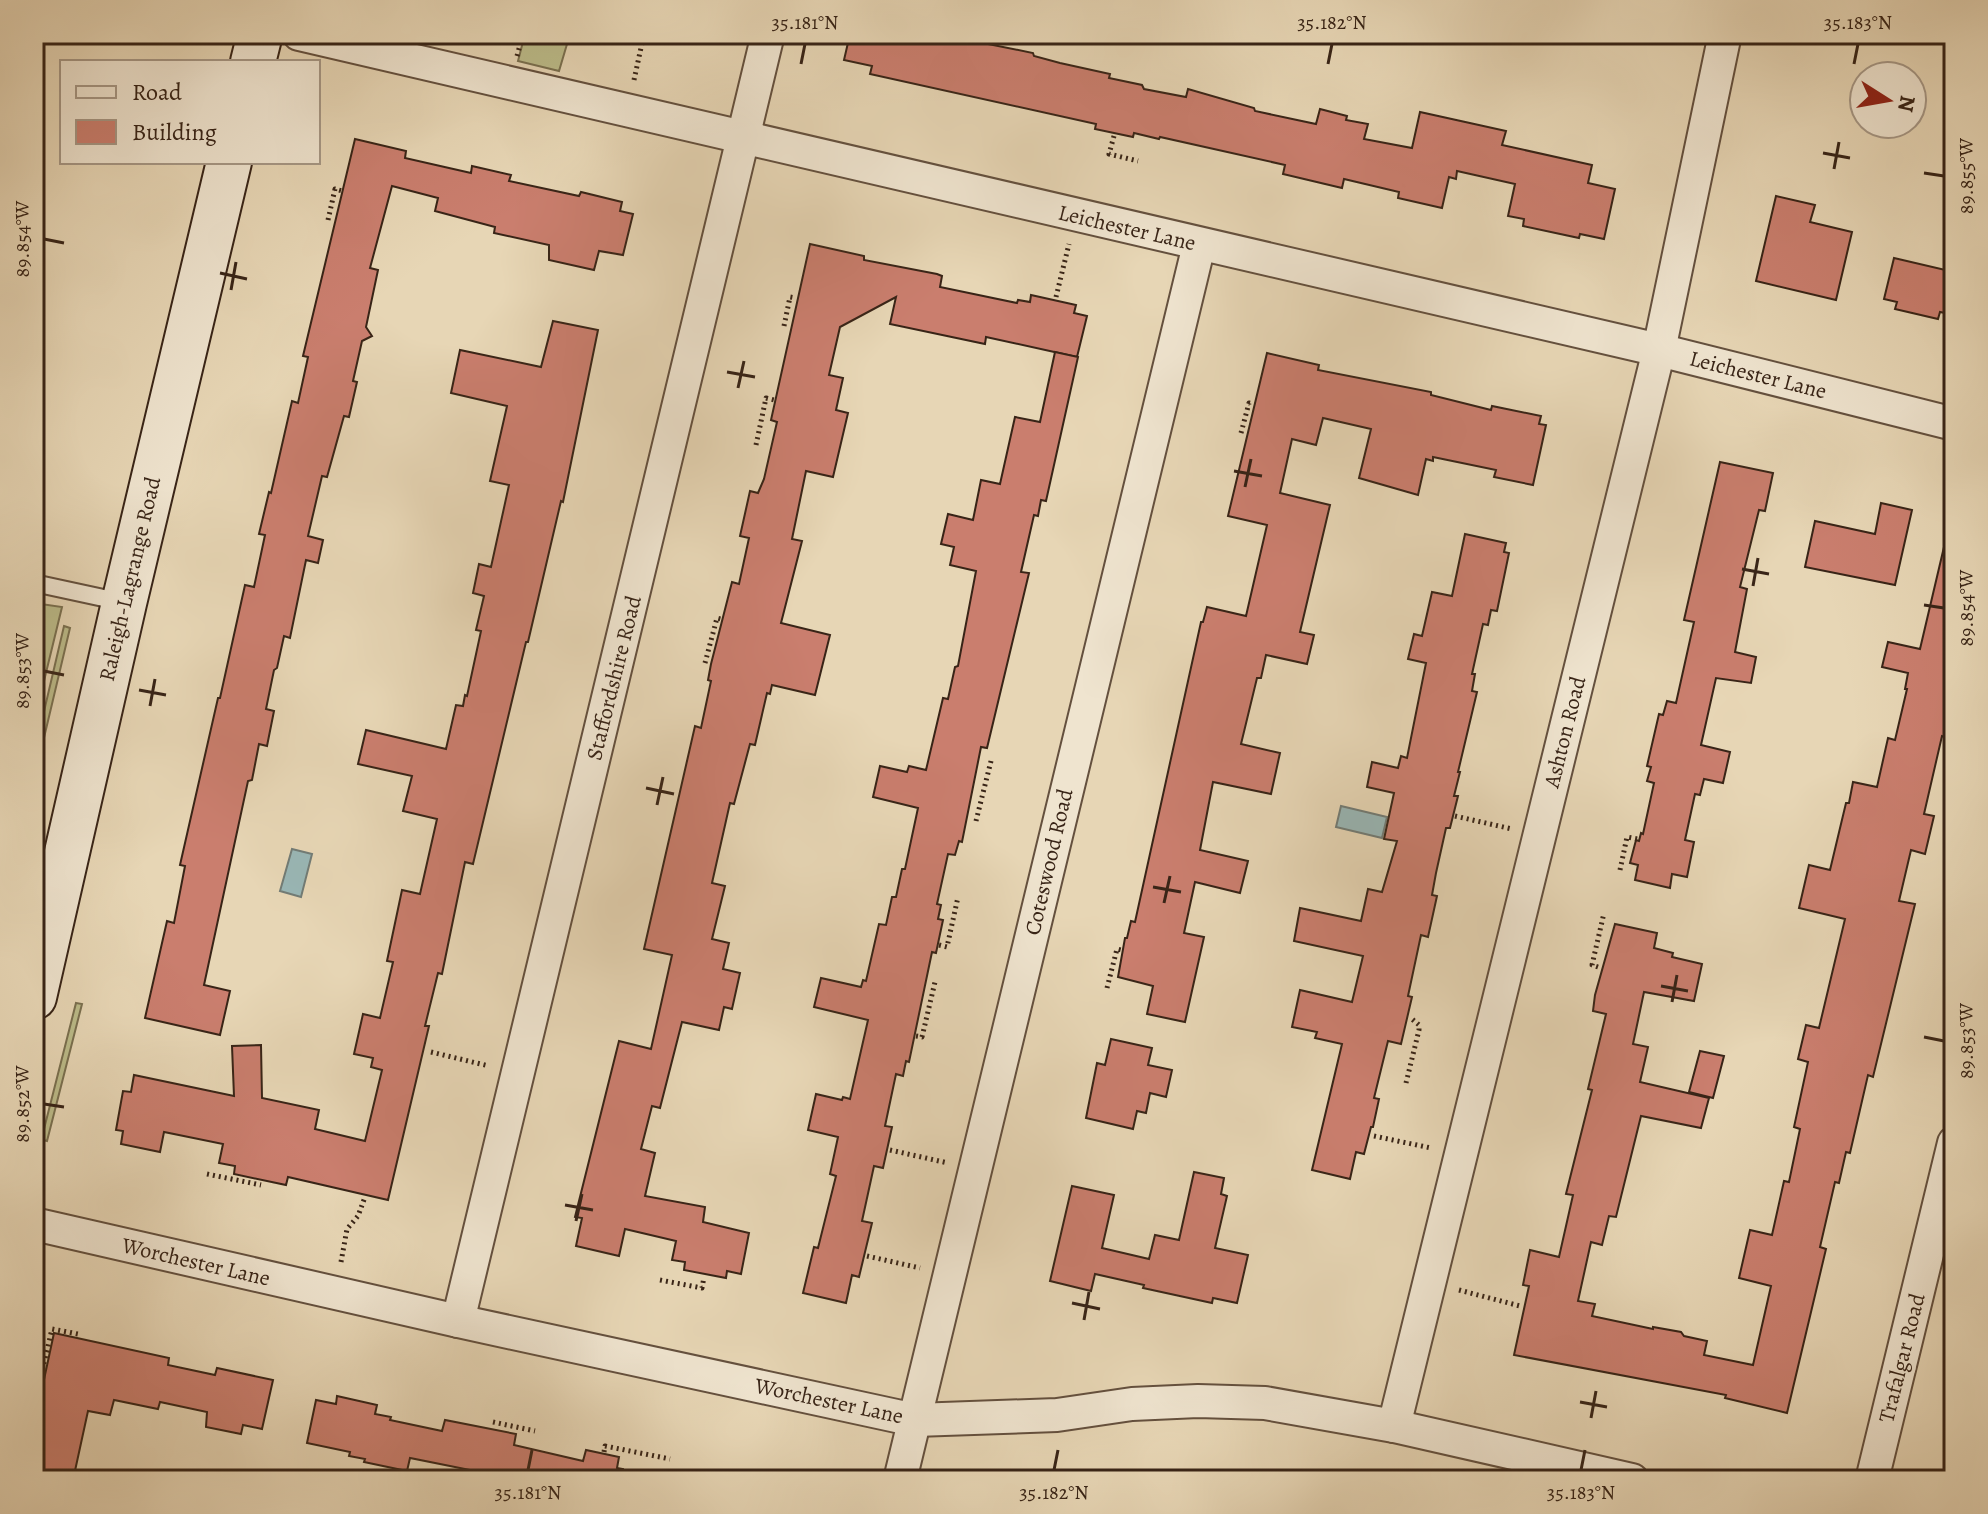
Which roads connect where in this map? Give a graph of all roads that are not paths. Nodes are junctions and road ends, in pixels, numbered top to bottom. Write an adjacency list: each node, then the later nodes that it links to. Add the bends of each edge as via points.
1 (260, 34): 5 (main road)
2 (299, 34): 6 (street, Leichester Lane)
3 (768, 34): 6 (street, Staffordshire Road)
4 (1725, 34): 9 (street, Ashton Road)
5 (254, 60)
6 (744, 138): 8 (street, Leichester Lane); 17 (street, Staffordshire Road)
7 (229, 164): 12 (main road, Raleigh-Lagrange Road)
8 (1199, 245): 9 (street, Leichester Lane); 18 (street, Coteswood Road)
9 (1659, 350): 10 (street, Leichester Lane); 19 (street, Ashton Road)
10 (1954, 424)
11 (34, 583): 12 (lane)
12 (124, 603): 13 (main road, Raleigh-Lagrange Road)
13 (40, 940): 14 (main road, Raleigh-Lagrange Road)
14 (34, 997)
15 (1954, 1143): 22 (street, Trafalgar Road)
16 (34, 1224): 17 (street, Worchester Lane)
17 (458, 1321): 18 (street, Worchester Lane)
18 (915, 1420): 19 (street, Worchester Lane, via 1057,1415 1198,1401 1265,1403); 20 (street, Coteswood Road)
19 (1394, 1426): 21 (street, Worchester Lane)
20 (900, 1480)
21 (1632, 1480)
22 (1872, 1480)

